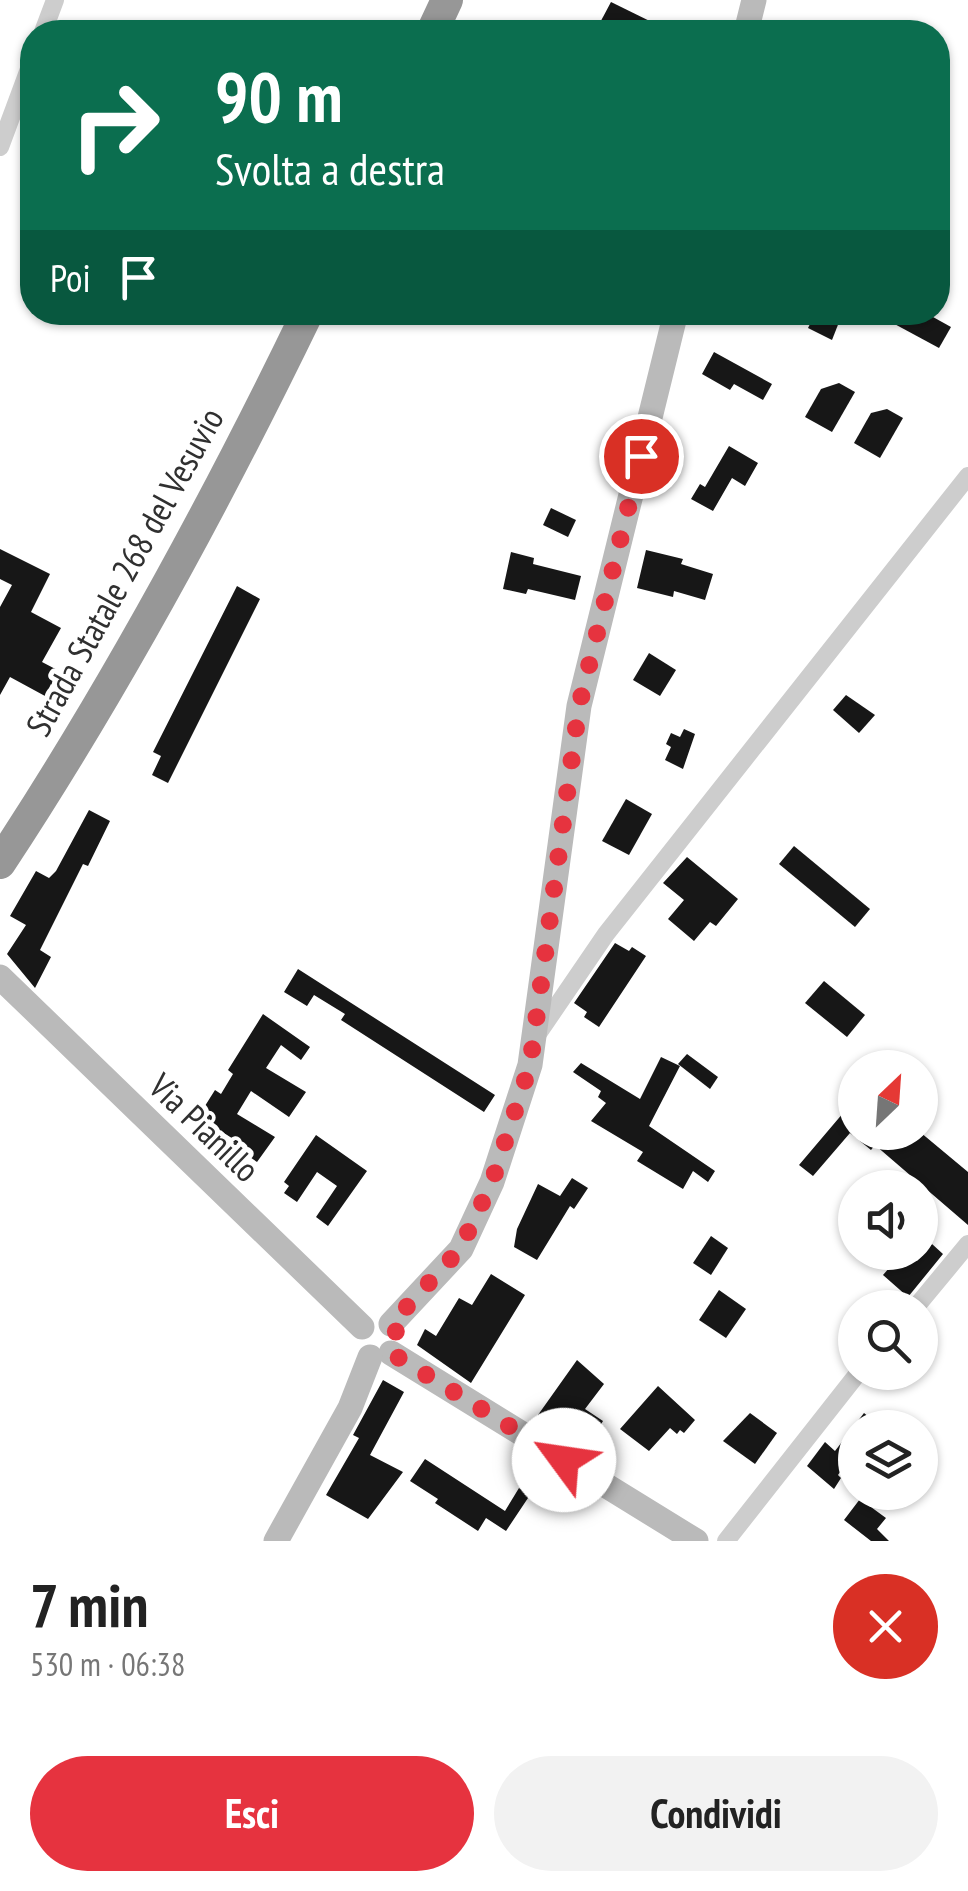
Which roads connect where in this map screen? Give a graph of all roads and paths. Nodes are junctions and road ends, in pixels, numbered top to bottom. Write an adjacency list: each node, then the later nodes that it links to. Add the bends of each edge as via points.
1 (20, 94): 2 (street)
2 (0, 148)
3 (280, 325): 7 (highway, Strada Statale 268 del Vesuvio, via 174,537)
4 (302, 325): 8 (highway, Strada Statale 268 del Vesuvio, via 138,640)
5 (673, 325): 10 (street, via 579,706)
6 (968, 476): 10 (street, via 606,934)
7 (0, 830)
8 (0, 863)
9 (0, 978): 14 (street, Via Pianillo)
10 (533, 1042): 13 (street, via 513,1123 460,1249)
11 (968, 1244): 12 (street)
12 (930, 1290)
13 (391, 1324): 14 (street, via 372,1320); 15 (street, via 398,1335)
14 (362, 1327): 15 (street, via 359,1344)
15 (380, 1355): 17 (street); 18 (street)
16 (846, 1390): 19 (street)
17 (276, 1541)
18 (696, 1541)
19 (726, 1541)

